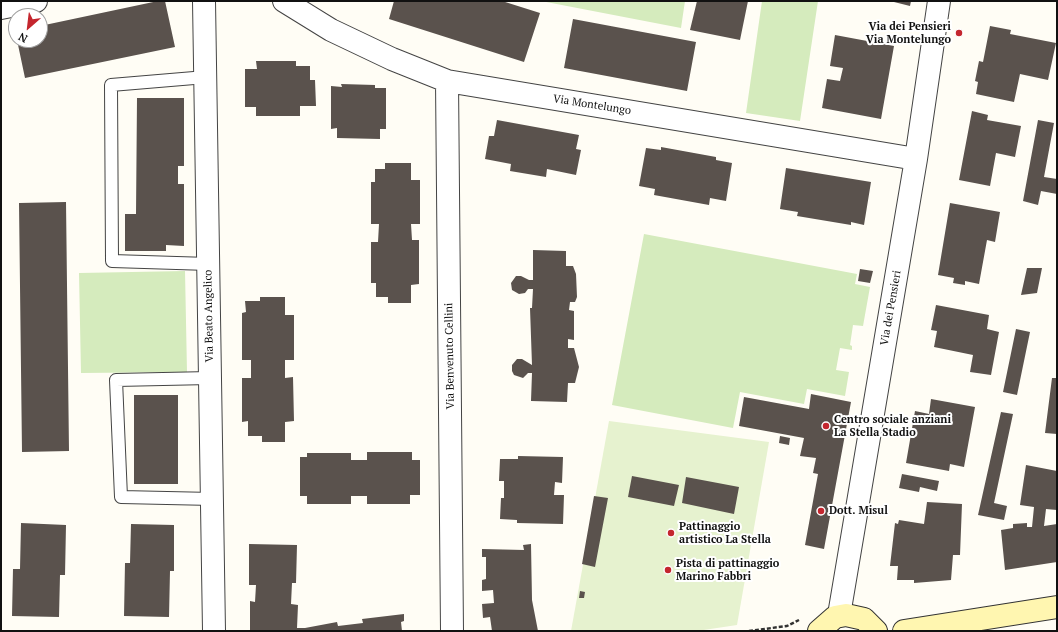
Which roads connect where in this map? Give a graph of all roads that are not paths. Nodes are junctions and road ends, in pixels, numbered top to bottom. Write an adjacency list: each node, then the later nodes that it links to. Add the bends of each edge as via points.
1 (36, 1): 5 (street)
2 (204, 1): 6 (street, Via Beato Angelico)
3 (284, 1): 7 (street, Via Montelungo, via 331,30)
4 (939, 1): 8 (street, Via dei Pensieri)
5 (1, 8)
6 (206, 78): 9 (street, Via Beato Angelico); 9 (lane, via 111,85 112,262)
7 (447, 81): 8 (street, Via Montelungo); 17 (street, Via Benvenuto Cellini)
8 (916, 159): 13 (street, Via dei Pensieri)
9 (209, 264): 10 (street, Via Beato Angelico)
10 (210, 378): 11 (street, Via Beato Angelico); 11 (lane, via 116,380 121,497)
11 (212, 499): 16 (street, Via Beato Angelico)
12 (1057, 607): 18 (main road)
13 (839, 615): 14 (main road); 15 (main road, via 859,618)
14 (815, 627)
15 (879, 630)
16 (214, 631)
17 (452, 631)
18 (904, 631)

